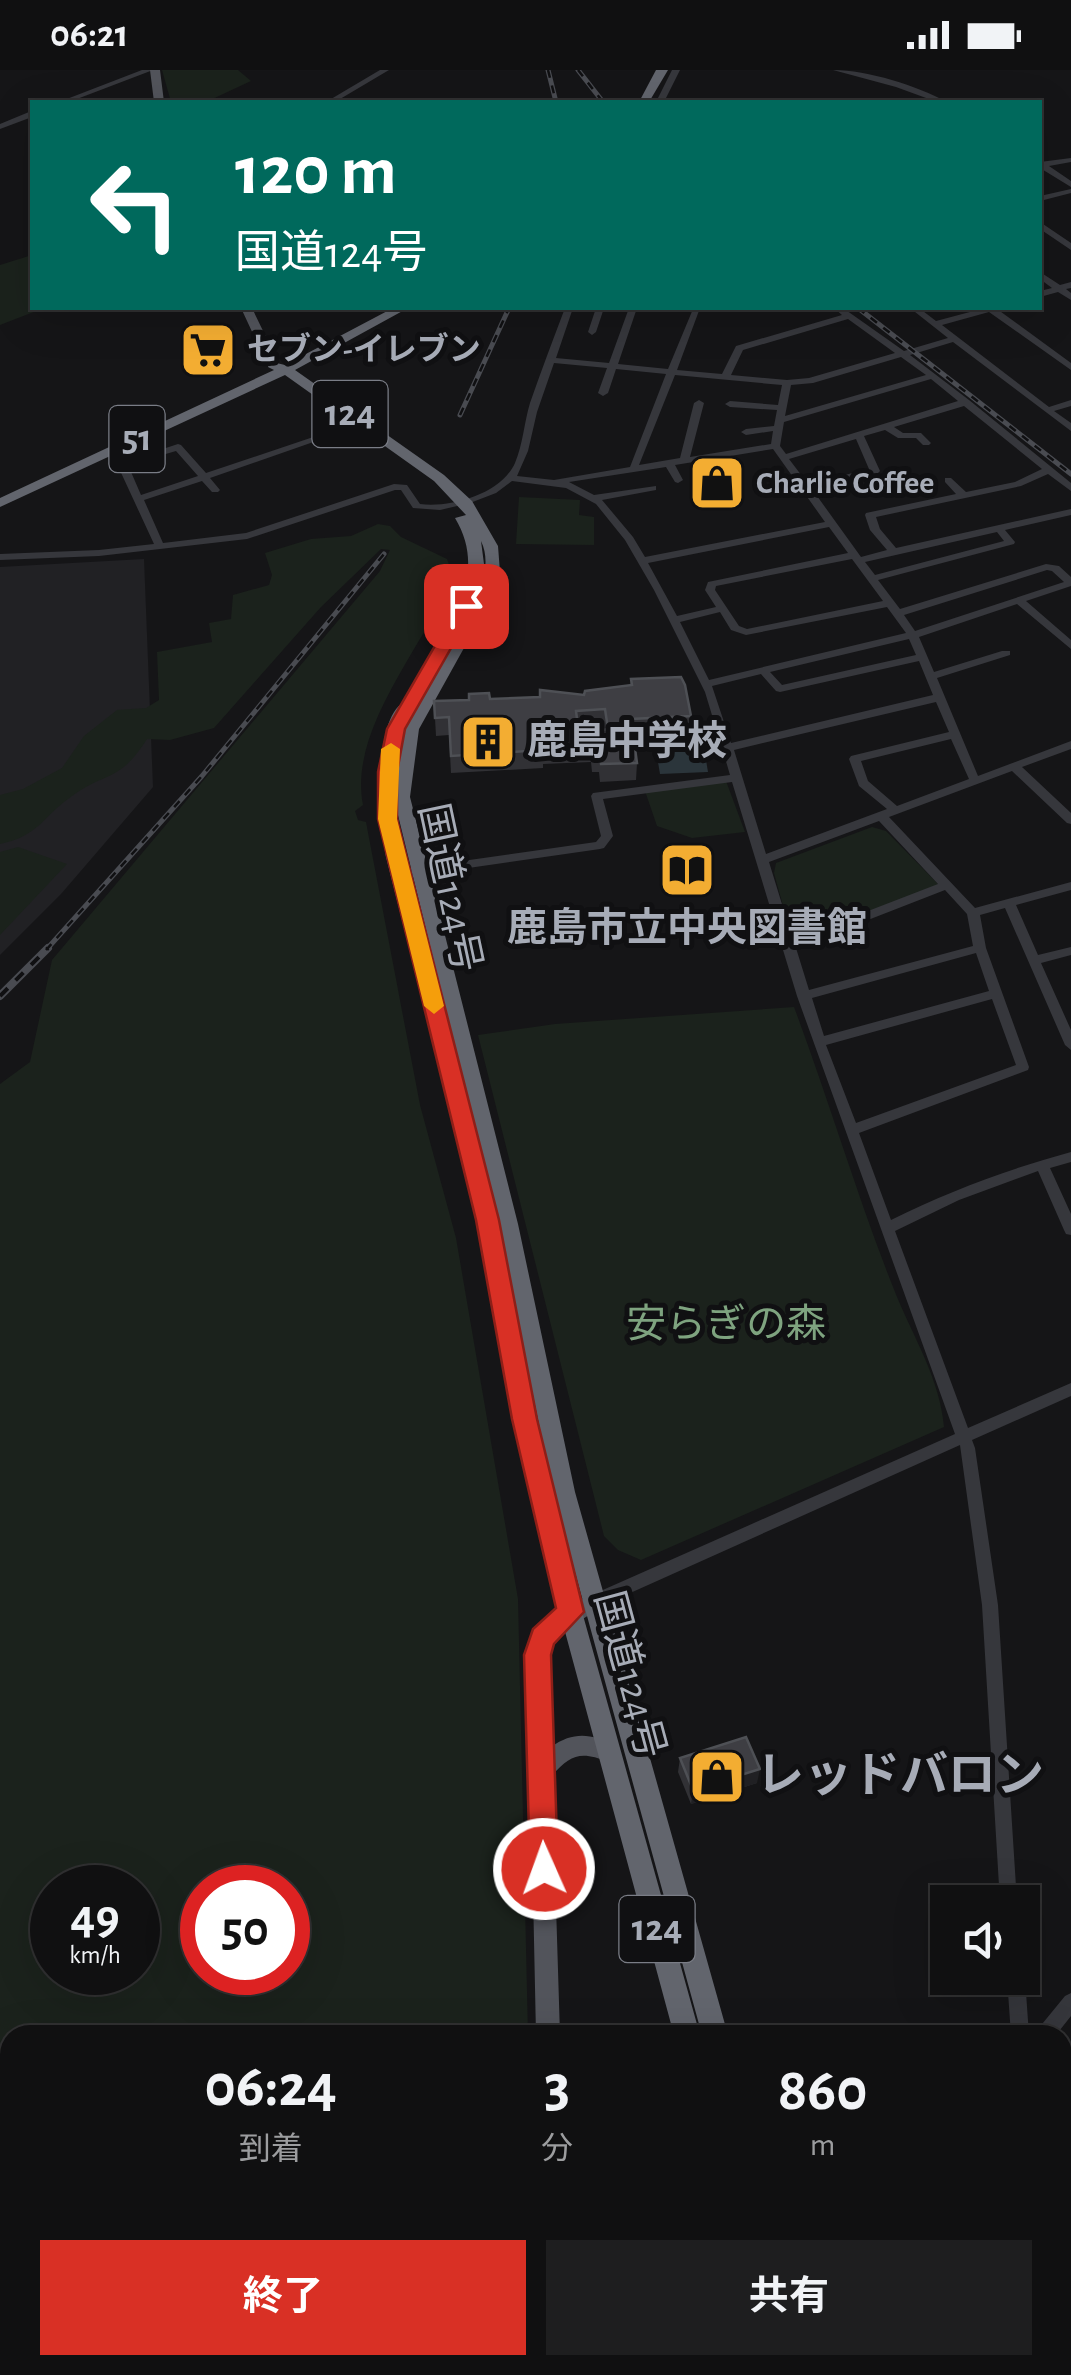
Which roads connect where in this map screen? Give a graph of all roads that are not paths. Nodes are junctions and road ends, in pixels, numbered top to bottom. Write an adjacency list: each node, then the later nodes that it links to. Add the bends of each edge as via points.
1 (152, 70): 9 (street); 10 (main road)
2 (385, 70): 11 (street)
3 (648, 70): 12 (highway)
4 (662, 70): 13 (highway)
5 (676, 70): 14 (street)
6 (837, 70): 7 (street)
7 (865, 72): 8 (street)
8 (913, 90): 15 (street); 16 (street)
9 (69, 100)
10 (160, 100)
11 (333, 100)
12 (632, 100)
13 (645, 100)
14 (661, 100)
15 (902, 100)
16 (937, 100)
17 (30, 115): 18 (street)
18 (0, 127)
19 (1071, 160): 20 (street)
20 (1042, 164)
21 (1042, 165): 22 (street)
22 (1071, 188): 23 (street)
23 (1042, 198)
24 (1042, 226): 25 (street)
25 (1071, 246)
26 (1042, 276): 28 (street)
27 (1071, 285): 28 (street)
28 (1059, 288): 29 (street); 30 (street)
29 (1042, 293)
30 (1071, 297)
31 (247, 310): 50 (main road)
32 (379, 310): 50 (highway, 51)
33 (398, 310): 50 (highway, 51)
34 (568, 310): 47 (street)
35 (599, 310): 44 (street)
36 (632, 310): 48 (street)
37 (697, 310): 51 (street)
38 (840, 310): 42 (street)
39 (917, 310): 43 (street)
40 (984, 310): 43 (street)
41 (994, 310): 49 (street)
42 (848, 316): 46 (street); 53 (street, via 739,348)
43 (935, 324): 45 (street)
44 (592, 332)
45 (955, 339): 46 (street); 60 (street)
46 (902, 353): 52 (street); 54 (street, via 810,382)
47 (552, 360): 48 (street); 81 (street)
48 (611, 366): 51 (street); 55 (street)
49 (1071, 367)
50 (278, 369): 69 (highway, 51); 89 (highway, 51); 93 (highway, 国道124号 / 124)
51 (670, 372): 53 (street); 76 (street)
52 (933, 376): 56 (street); 61 (street)
53 (725, 377): 54 (street)
54 (787, 382): 61 (street)
55 (603, 392)
56 (966, 402): 62 (street); 78 (street)
57 (1071, 402): 60 (street)
58 (699, 403): 72 (street)
59 (730, 404): 61 (street)
60 (1047, 410): 63 (street)
61 (780, 419): 65 (street); 68 (street)
62 (886, 426): 66 (street); 67 (street)
63 (1071, 428)
64 (337, 432): 75 (street)
65 (746, 432)
66 (859, 435): 71 (street); 86 (street, via 875,471)
67 (926, 444)
68 (775, 446): 70 (street); 71 (street)
69 (104, 455): 74 (street); 94 (highway, 51)
70 (715, 455): 72 (street); 77 (street)
71 (782, 458): 86 (street)
72 (686, 459): 73 (street)
73 (668, 462): 76 (street); 82 (street)
74 (122, 464): 79 (street, via 178,446); 98 (street)
75 (244, 464): 79 (street); 80 (street)
76 (634, 466): 84 (street)
77 (724, 470)
78 (1048, 470): 87 (street); 90 (street)
79 (205, 477): 88 (street); 91 (street)
80 (258, 477)
81 (510, 478): 84 (street); 93 (street)
82 (678, 480)
83 (948, 480): 90 (street)
84 (552, 482): 92 (street)
85 (653, 488): 92 (street)
86 (805, 488): 96 (street)
87 (1071, 488)
88 (215, 490)
89 (0, 491)
90 (963, 496): 99 (street, via 870,515)
91 (142, 498)
92 (594, 498): 102 (street)
93 (457, 502): 98 (street, via 422,508 404,487 394,487 258,534); 128 (highway, 国道124号 / 124, via 489,538 492,572 405,750)
94 (0, 503)
95 (1071, 512): 97 (street)
96 (831, 524): 101 (street); 102 (street)
97 (999, 528): 99 (street); 103 (street, via 1010,542)
98 (160, 546): 100 (street)
99 (894, 552): 101 (street)
100 (0, 557)
101 (857, 558): 103 (street); 107 (street, via 712,584)
102 (641, 561): 109 (street)
103 (872, 579): 106 (street)
104 (1071, 583): 105 (street); 108 (street, via 1046,567)
105 (1019, 600): 110 (street); 111 (street)
106 (891, 602): 107 (street, via 746,632); 108 (street)
107 (721, 609): 109 (street)
108 (899, 613): 110 (street)
109 (674, 620): 116 (street)
110 (914, 635): 113 (street); 114 (street)
111 (1071, 646)
112 (1006, 653): 115 (street)
113 (923, 657): 114 (street, via 780,689); 115 (street)
114 (763, 670): 116 (street)
115 (932, 676): 117 (street)
116 (706, 684): 120 (street)
117 (941, 698): 118 (street); 120 (street)
118 (956, 734): 123 (street); 124 (street, via 855,759 863,782)
119 (1071, 745): 121 (street)
120 (724, 748): 122 (street)
121 (1014, 766): 123 (street); 126 (street)
122 (734, 778): 127 (street); 128 (street, via 596,796 607,836 600,845)
123 (976, 781): 124 (street)
124 (896, 810): 125 (street)
125 (881, 816): 127 (street); 129 (street)
126 (1071, 820)
127 (763, 860): 133 (street)
128 (408, 873): 148 (highway, 国道124号 / 124, via 508,1224)
129 (944, 886): 132 (street); 133 (street)
130 (1071, 886): 131 (street)
131 (1009, 903): 132 (street); 136 (street)
132 (973, 913): 134 (street)
133 (790, 946): 138 (street)
134 (980, 948): 137 (street); 138 (street)
135 (1071, 951): 136 (street)
136 (1035, 960): 140 (street)
137 (998, 993): 139 (street); 141 (street, via 1023,1067)
138 (804, 996): 139 (street)
139 (818, 1042): 141 (street)
140 (1071, 1045)
141 (852, 1130): 144 (street)
142 (1071, 1157): 143 (street)
143 (1042, 1164): 144 (street, via 952,1194); 145 (street)
144 (888, 1228): 147 (street)
145 (1071, 1230)
146 (1071, 1389): 147 (street)
147 (964, 1436): 148 (street); 151 (street, via 990,1604)
148 (582, 1607): 149 (highway, 国道124号 / 124); 150 (main road, via 548,1630 539,1646); 156 (highway, 国道124号 / 124)
149 (608, 1752): 150 (main road, via 578,1742 555,1754); 155 (highway, 国道124号 / 124)
150 (541, 1773): 154 (main road)
151 (1008, 1885)
152 (1017, 1995): 157 (street)
153 (1071, 2002): 158 (street)
154 (548, 2025)
155 (684, 2025)
156 (712, 2025)
157 (1019, 2025)
158 (1052, 2025)

